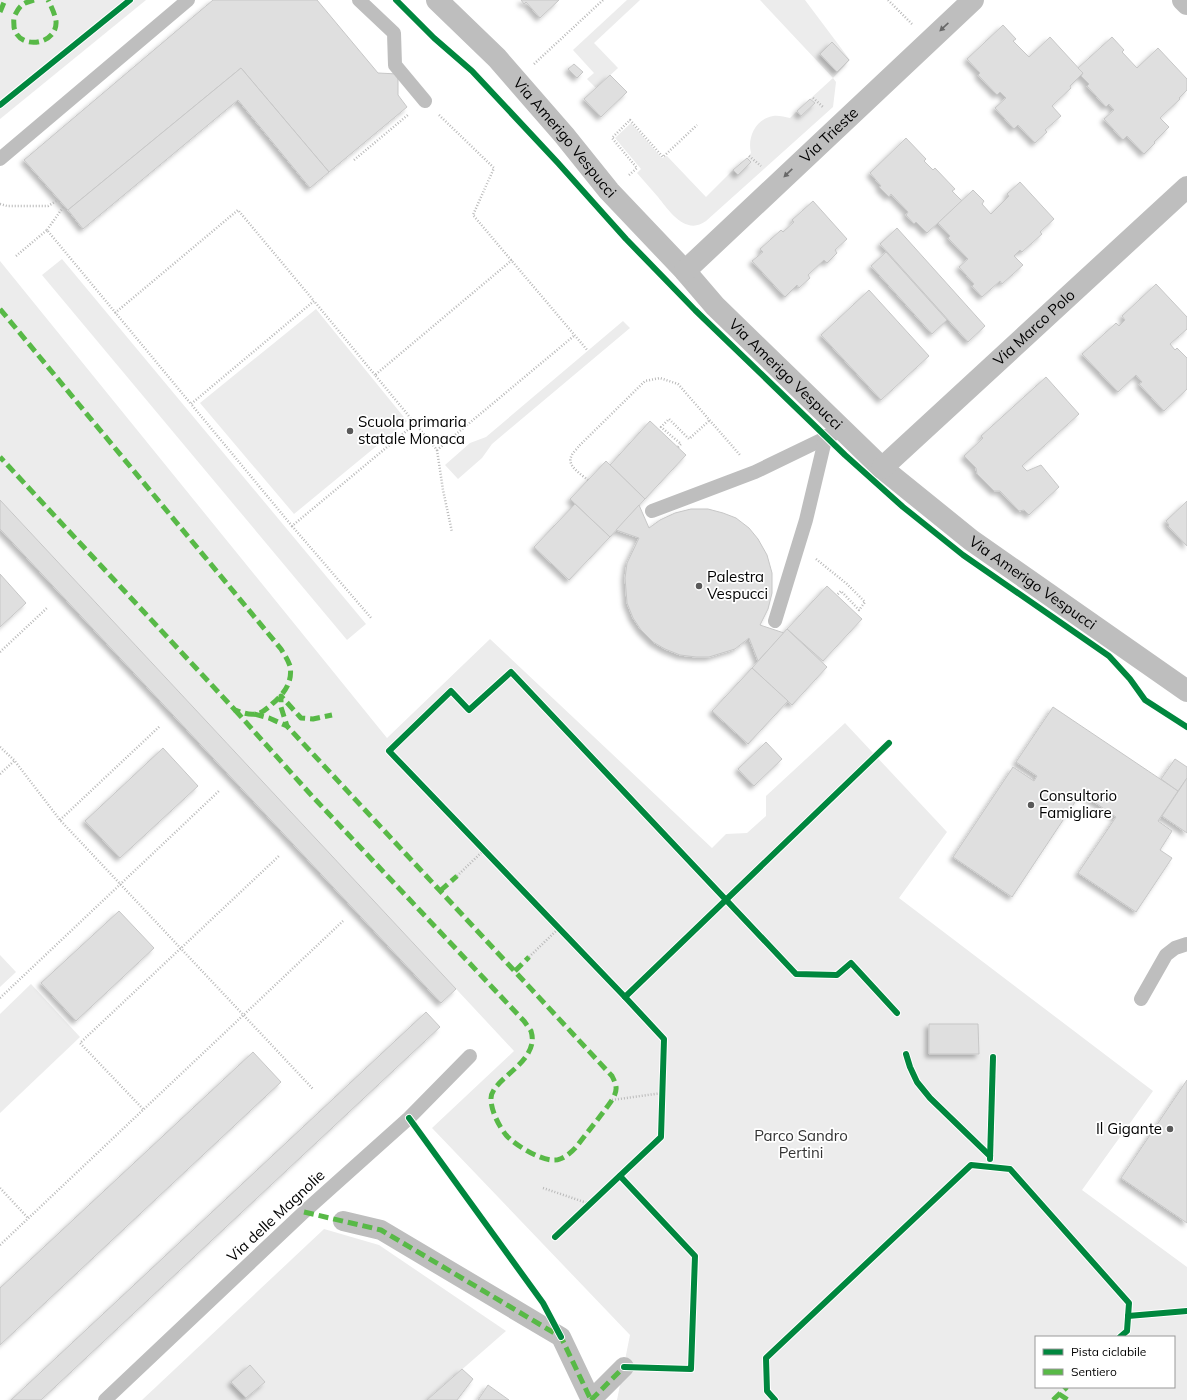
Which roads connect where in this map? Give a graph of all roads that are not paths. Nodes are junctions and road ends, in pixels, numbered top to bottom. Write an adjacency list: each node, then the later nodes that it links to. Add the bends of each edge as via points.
1 (188, 0): 8 (lane)
2 (359, 0): 7 (lane, via 394,33 396,65)
3 (437, 0): 10 (street, Via Amerigo Vespucci, via 497,58 609,191)
4 (973, 0): 10 (street, Via Trieste, one-way to 10)
5 (1183, 0): 6 (street)
6 (1187, 4)
7 (425, 101)
8 (0, 159)
9 (1187, 187): 12 (street, Via Marco Polo)
10 (685, 271): 11 (street, Via Amerigo Vespucci)
11 (834, 433): 12 (street, Via Amerigo Vespucci); 13 (lane, via 755,472); 14 (lane)
12 (882, 468): 15 (street, Via Amerigo Vespucci, via 971,540)
13 (652, 511)
14 (775, 621)
15 (1187, 691)
16 (1187, 944): 17 (lane, via 1175,948 1166,956)
17 (1141, 999)
18 (470, 1056): 21 (lane, Via delle Magnolie, via 408,1118)
19 (343, 1221): 22 (street, via 381,1230 561,1337)
20 (624, 1367): 22 (street)
21 (104, 1400)
22 (591, 1400)

